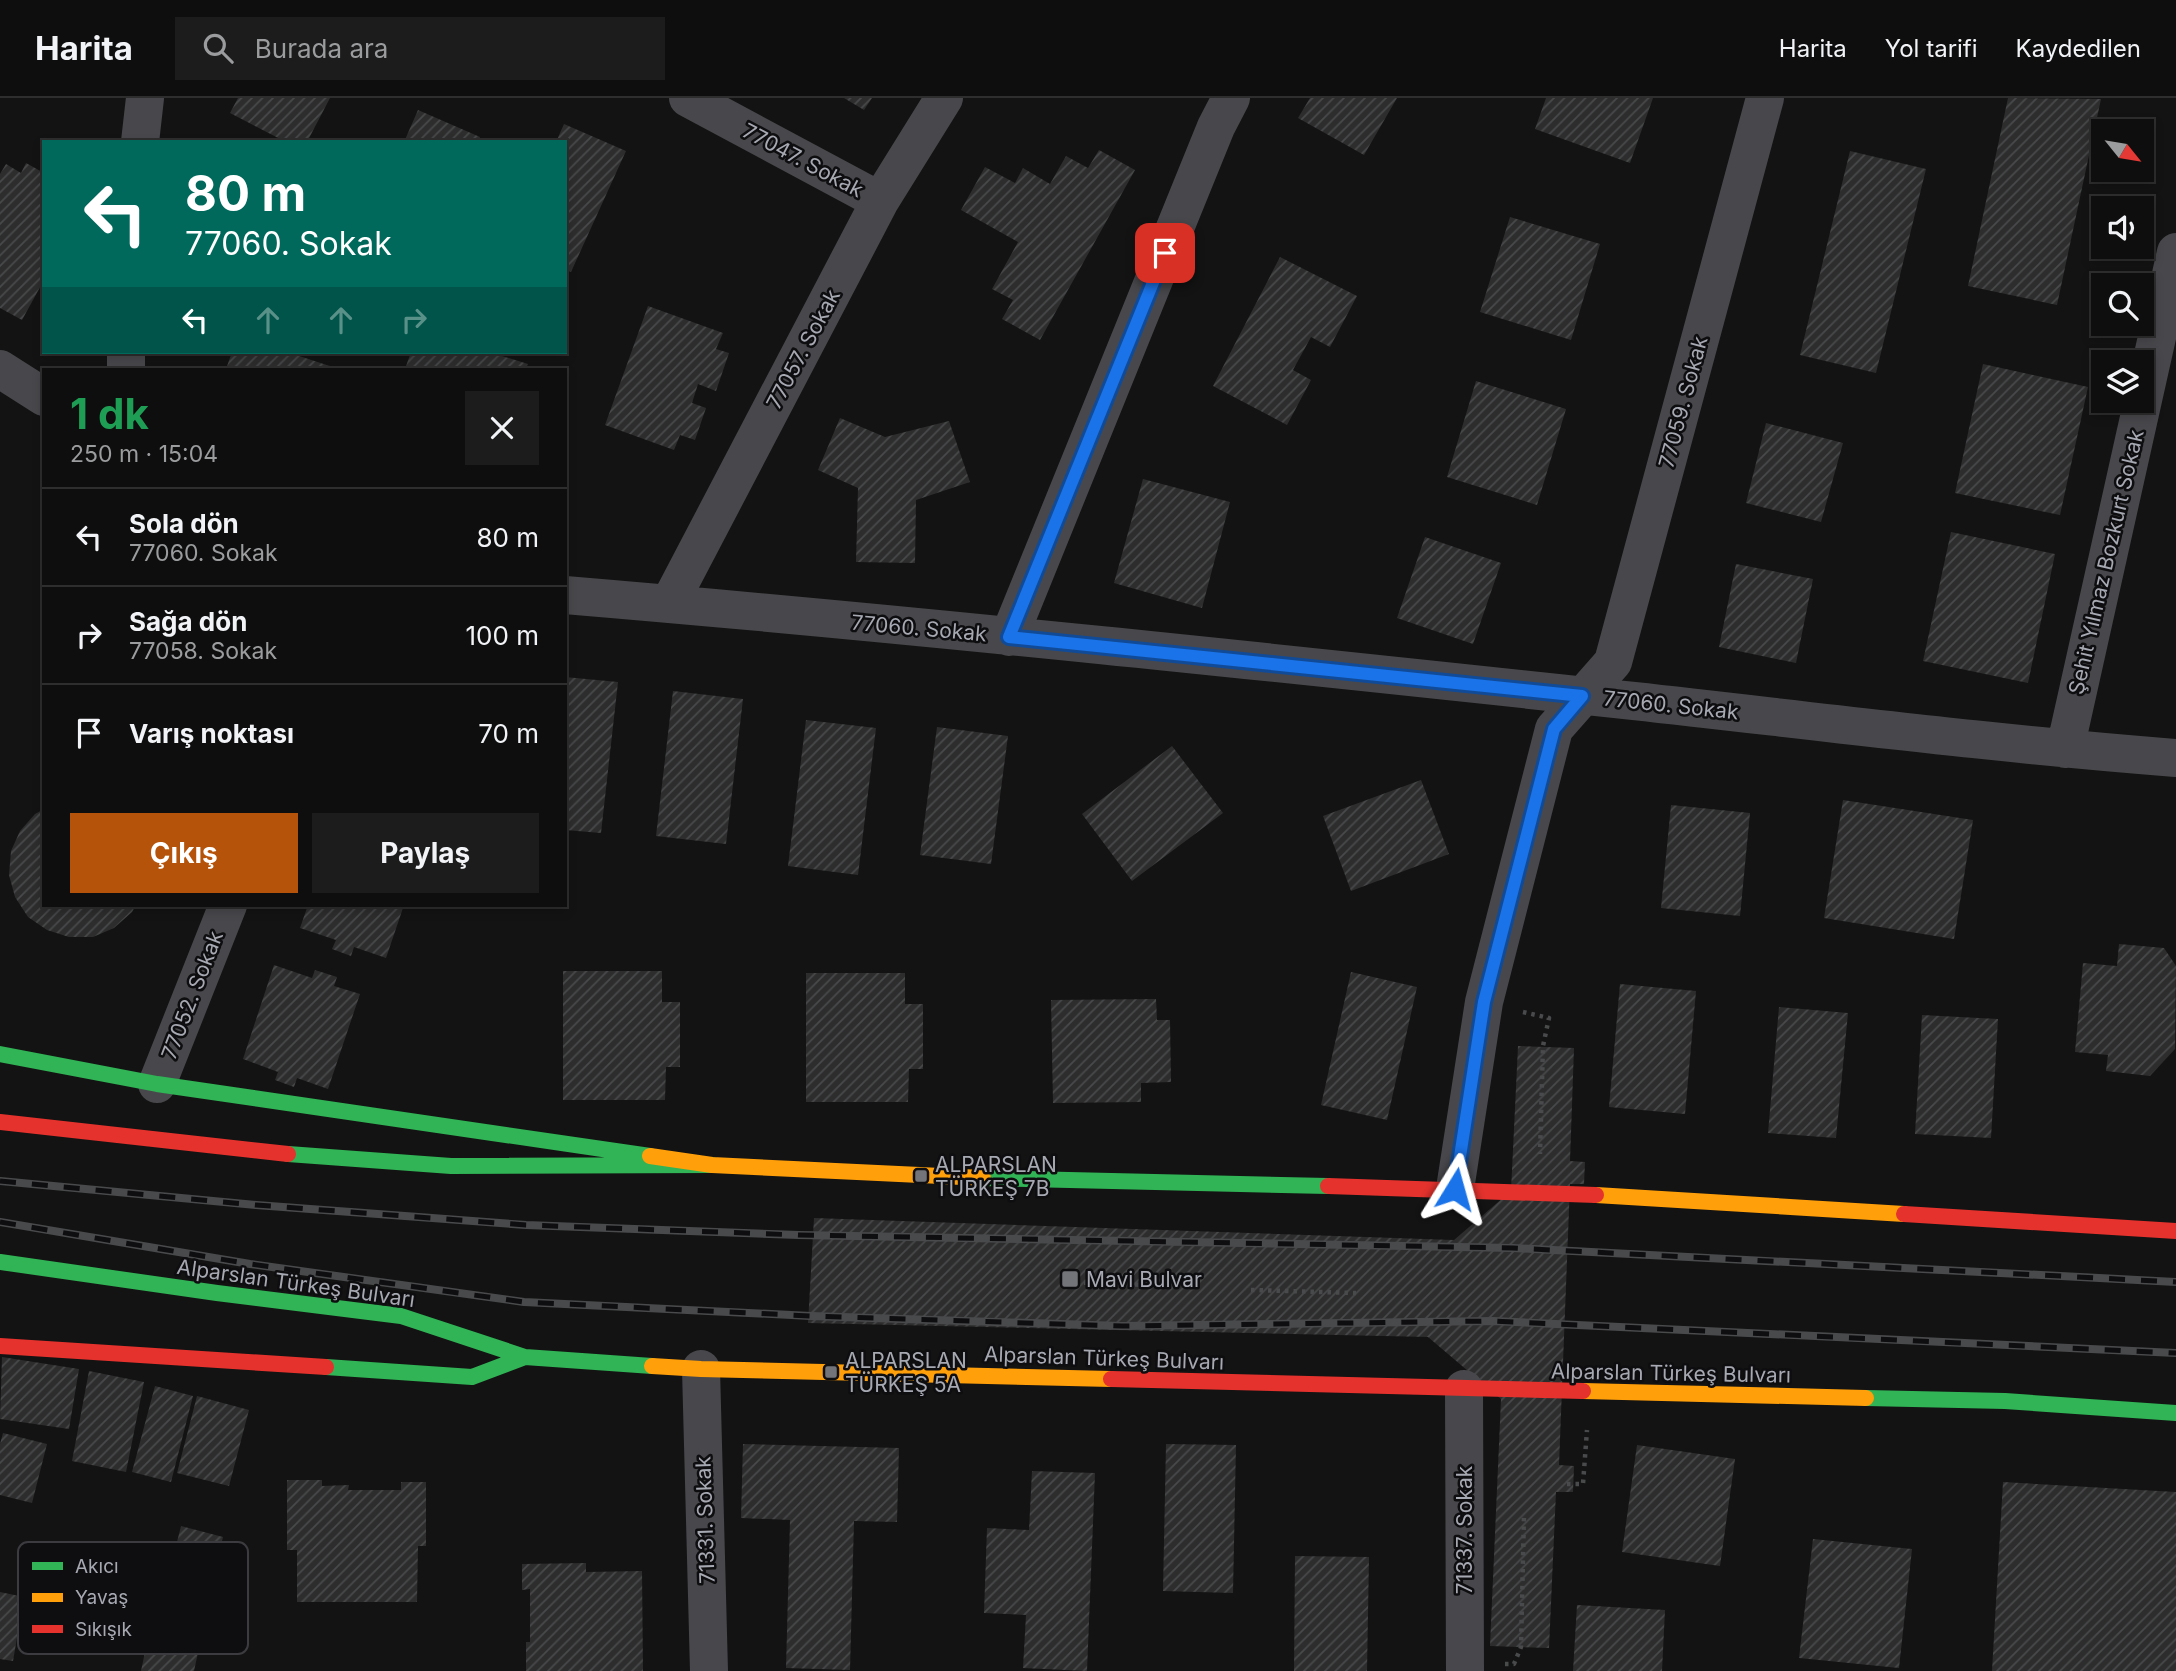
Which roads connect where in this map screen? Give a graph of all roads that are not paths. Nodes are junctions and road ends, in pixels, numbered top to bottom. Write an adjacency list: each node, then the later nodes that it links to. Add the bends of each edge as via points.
1 (145, 98): 6 (street)
2 (688, 98): 7 (street, 77047. Sokak)
3 (944, 98): 7 (street, 77057. Sokak)
4 (1231, 98): 13 (street)
5 (1765, 98): 14 (street, 77059. Sokak, via 1613,662)
6 (140, 140)
7 (880, 201): 12 (street, 77057. Sokak)
8 (2176, 252): 15 (street, Şehit Yılmaz Bozkurt Sokak)
9 (0, 369): 10 (street)
10 (42, 396)
11 (567, 596): 12 (street, 77060. Sokak)
12 (669, 604): 13 (street, 77060. Sokak)
13 (1009, 637): 14 (street, 77060. Sokak)
14 (1582, 696): 15 (street, 77060. Sokak); 22 (street, 77059. Sokak, via 1554,729 1484,1002)
15 (2065, 749): 16 (street, 77060. Sokak)
16 (2176, 758)
17 (227, 907): 19 (street, 77052. Sokak)
18 (0, 1054): 19 (main road)
19 (157, 1084): 21 (main road)
20 (0, 1122): 21 (main road, via 248,1151 451,1166)
21 (712, 1165): 22 (main road, via 921,1176)
22 (1455, 1189): 23 (main road)
23 (2176, 1231)
24 (0, 1262): 26 (main road, Alparslan Türkeş Bulvarı, via 401,1316)
25 (0, 1346): 26 (main road, via 472,1377)
26 (525, 1357): 27 (main road, Alparslan Türkeş Bulvarı)
27 (701, 1369): 28 (main road, Alparslan Türkeş Bulvarı); 30 (street, 71331. Sokak)
28 (1464, 1389): 29 (main road, Alparslan Türkeş Bulvarı, via 2005,1401); 31 (street, 71337. Sokak)
29 (2176, 1413)
30 (709, 1671)
31 (1465, 1671)

